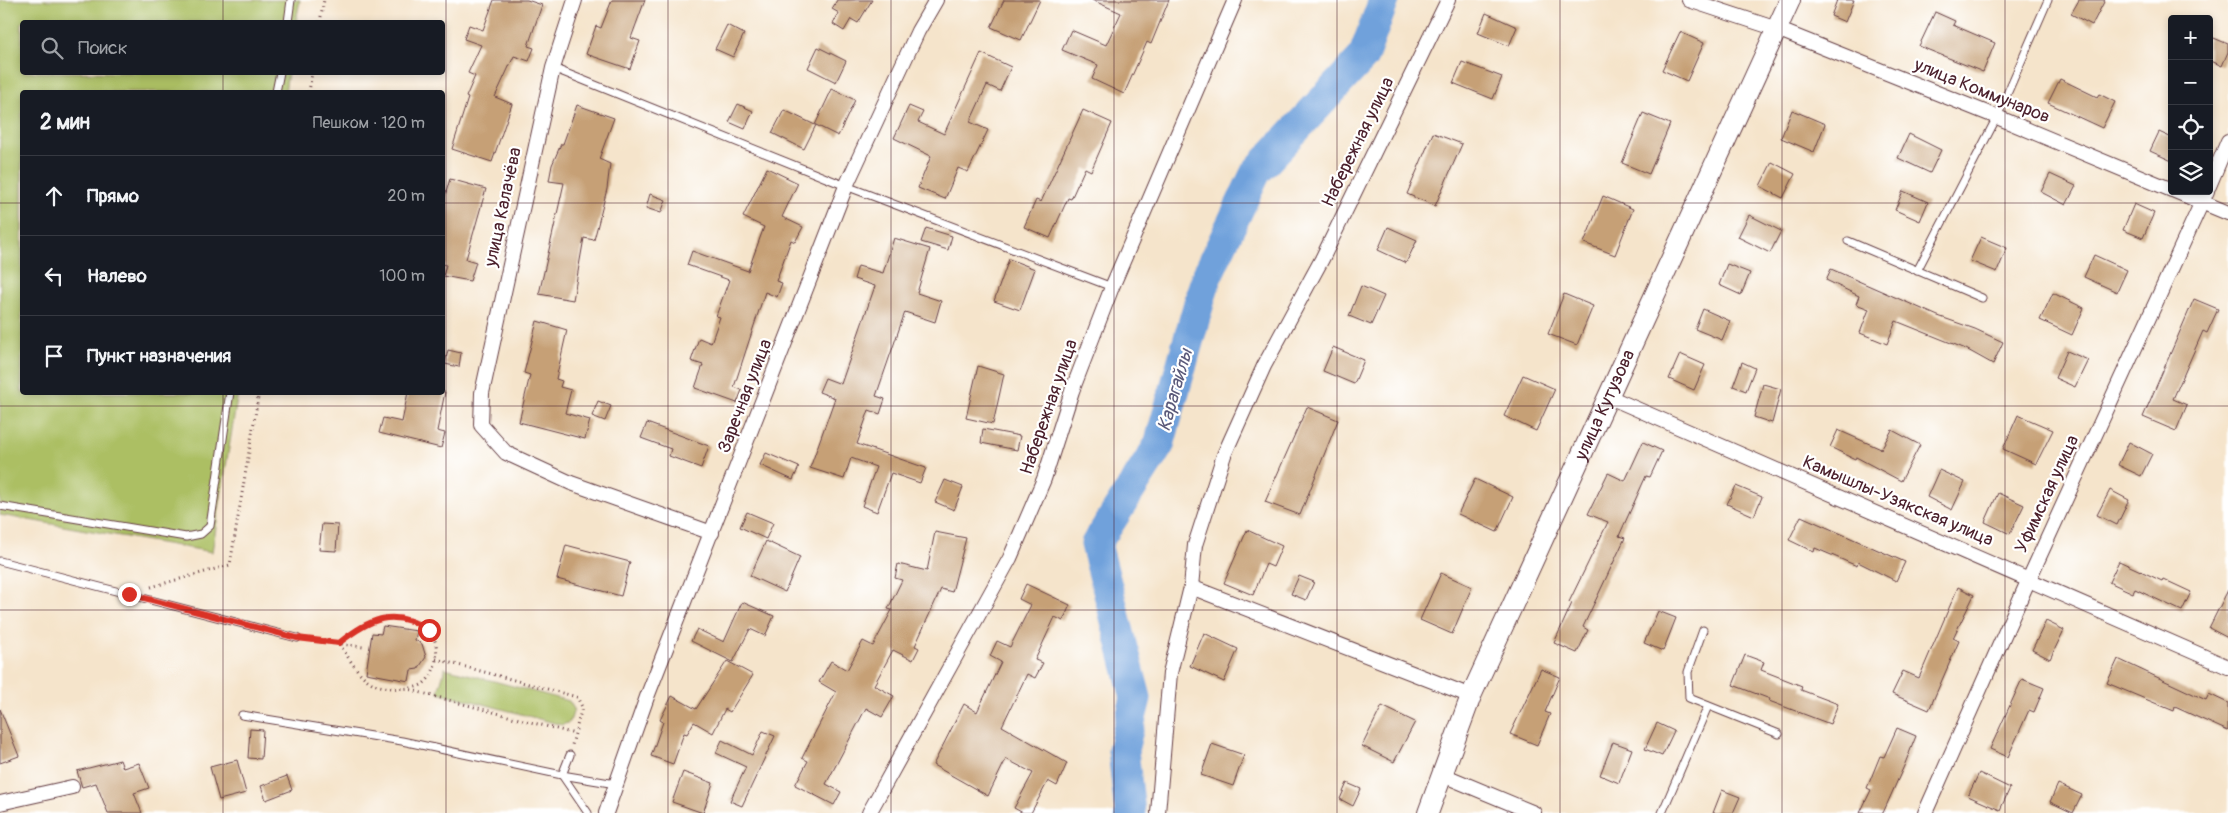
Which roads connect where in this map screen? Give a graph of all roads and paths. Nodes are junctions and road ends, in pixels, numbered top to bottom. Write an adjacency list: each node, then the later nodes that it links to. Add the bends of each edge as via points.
1 (291, 0): 10 (lane)
2 (324, 0): 11 (path)
3 (575, 0): 13 (street, улица Калачёва)
4 (936, 0): 21 (street, Заречная улица, via 918,31)
5 (1235, 0): 27 (street, Набережная улица)
6 (1448, 0): 35 (street, Набережная улица, via 1322,259 1264,366 1224,455 1195,545)
7 (1689, 0): 12 (street, улица Коммунаров)
8 (1790, 0): 12 (main road, улица Кутузова)
9 (2048, 0): 18 (lane)
10 (288, 20)
11 (320, 20)
12 (1777, 30): 18 (street, улица Коммунаров); 30 (main road, улица Кутузова)
13 (553, 68): 21 (lane); 32 (street, улица Калачёва, via 482,393 481,425 506,453 571,483)
14 (279, 75): 16 (lane)
15 (312, 75): 17 (path)
16 (276, 90)
17 (309, 90)
18 (1997, 117): 22 (street, улица Коммунаров); 26 (lane)
19 (2228, 141): 20 (street)
20 (2213, 177)
21 (846, 186): 27 (lane); 32 (street, Заречная улица)
22 (2168, 188)
23 (2204, 197): 24 (street); 34 (street, Уфимская улица)
24 (2228, 213)
25 (1848, 241): 26 (lane)
26 (1917, 271): 28 (lane)
27 (1112, 287): 56 (street, Набережная улица, via 1072,392 1044,479 1010,558)
28 (1982, 298)
29 (230, 395): 31 (lane, via 210,526 201,534 186,536)
30 (1607, 396): 34 (street, Камышлы-Узякская улица); 43 (main road, улица Кутузова)
31 (0, 506)
32 (712, 533): 51 (street, Заречная улица)
33 (0, 561): 37 (lane)
34 (2029, 579): 41 (street, Камышлы-Узякская улица); 61 (street, Уфимская улица)
35 (1191, 588): 43 (street); 57 (street, Набережная улица, via 1170,673)
36 (1703, 630): 44 (lane, via 1688,672 1688,698)
37 (297, 638): 38 (path)
38 (339, 643): 39 (path); 40 (path, via 359,628 384,617 415,621 429,630 436,646); 42 (path, via 354,665 374,684)
39 (364, 647)
40 (436, 660): 42 (path, via 432,673 423,684); 46 (path, via 577,697 582,707)
41 (2228, 666)
42 (410, 690): 46 (path)
43 (1471, 696): 50 (main road, улица Кутузова)
44 (1708, 706): 47 (lane); 60 (lane)
45 (242, 715): 49 (lane, via 402,741)
46 (575, 734): 48 (path)
47 (1779, 734)
48 (570, 755): 49 (lane)
49 (562, 775): 51 (lane); 54 (lane)
50 (1444, 775): 58 (main road, улица Кутузова); 59 (street)
51 (616, 784): 55 (street, Заречная улица)
52 (72, 787): 53 (street)
53 (0, 803)
54 (588, 813)
55 (606, 813)
56 (869, 813)
57 (1158, 813)
58 (1428, 813)
59 (1534, 813)
60 (1662, 813)
61 (1925, 813)

